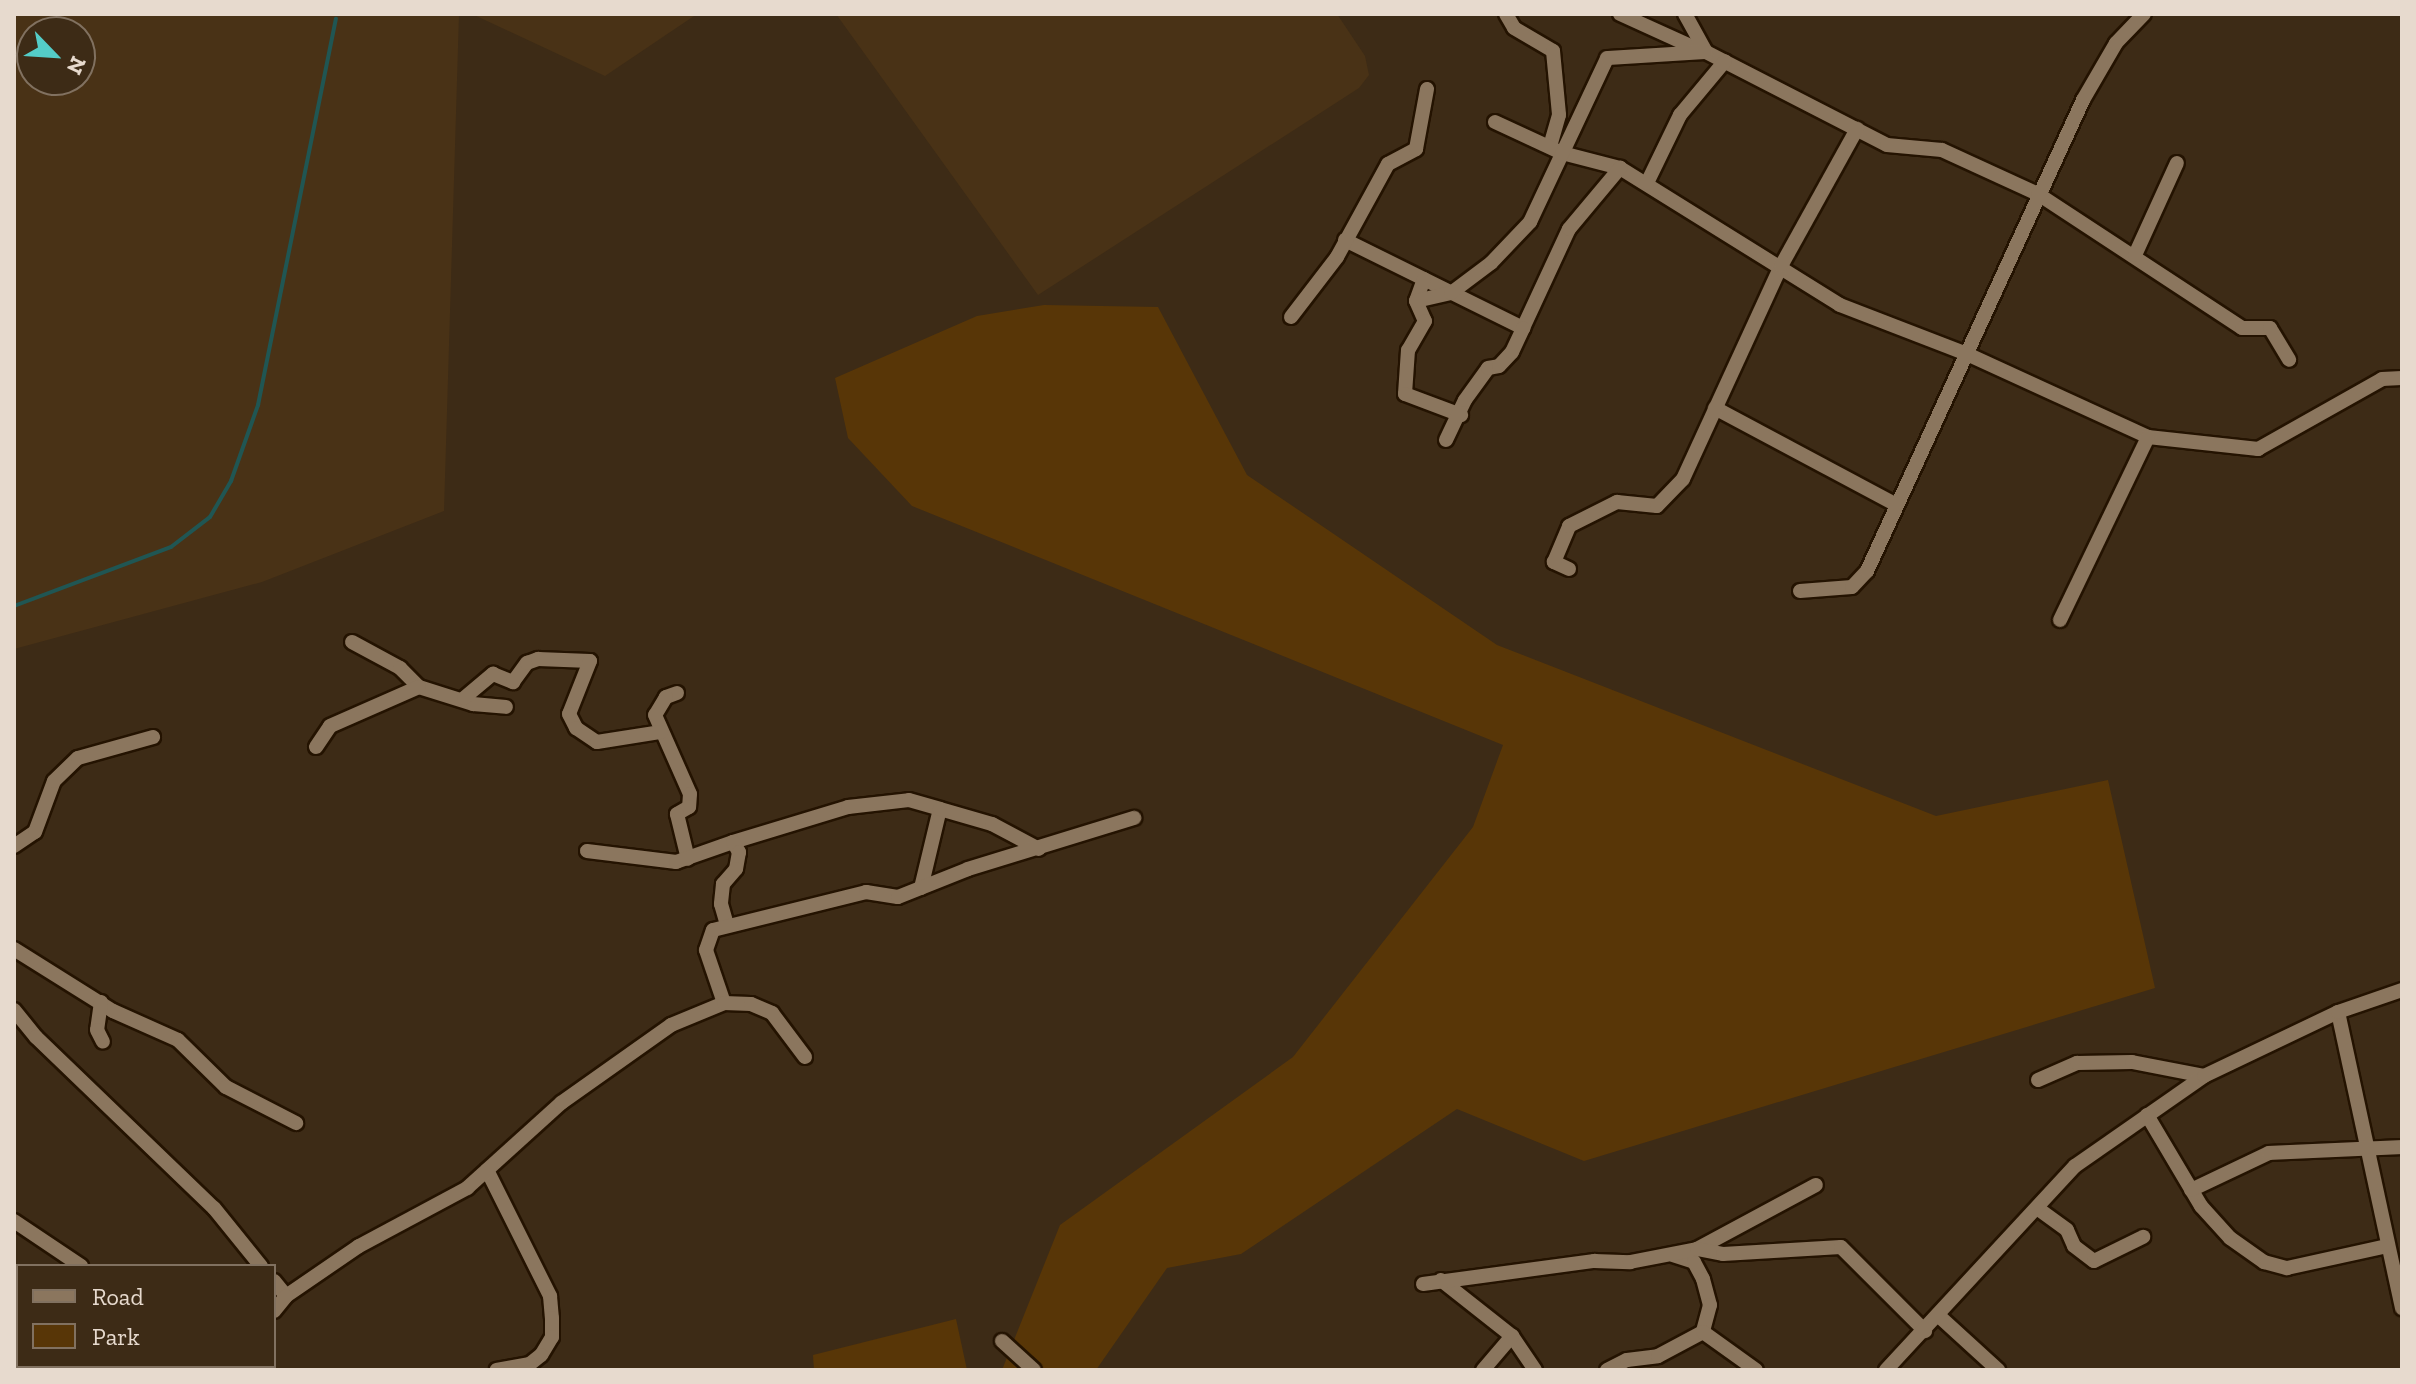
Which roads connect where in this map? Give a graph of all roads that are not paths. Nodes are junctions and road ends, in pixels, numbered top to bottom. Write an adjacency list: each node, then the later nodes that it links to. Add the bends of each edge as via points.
1 (1506, 14): 10 (street, via 1514,28 1553,51 1559,115)
2 (1620, 14): 5 (street)
3 (1685, 14): 5 (street)
4 (2144, 14): 14 (street, via 2106,58)
5 (1706, 52): 6 (street); 10 (street, via 1607,58)
6 (1725, 61): 9 (street); 13 (street, via 1680,115)
7 (1427, 89): 15 (street, via 1416,149 1388,164)
8 (1495, 122): 10 (street)
9 (1857, 129): 14 (street, via 1887,145 1942,150); 17 (street)
10 (1556, 150): 12 (street); 19 (street, via 1530,222 1491,263)
11 (2177, 163): 16 (street)
12 (1620, 168): 13 (street); 22 (street, via 1569,229)
13 (1647, 183): 17 (street)
14 (2038, 194): 16 (street, via 2107,243); 23 (street)
15 (1345, 240): 18 (street); 21 (street)
16 (2135, 255): 24 (street, via 2242,328 2270,328)
17 (1781, 266): 23 (street, via 1840,305); 26 (street)
18 (1424, 279): 19 (street); 20 (street)
19 (1451, 293): 20 (street); 22 (street)
20 (1416, 301): 27 (street, via 1425,321 1408,350 1405,394)
21 (1291, 317)
22 (1523, 328): 27 (street, via 1512,352 1499,366 1488,368 1465,400)
23 (1967, 354): 28 (street); 30 (street)
24 (2289, 360)
25 (2402, 378): 28 (street, via 2382,379 2258,449)
26 (1715, 408): 30 (street); 31 (street, via 1683,479 1657,506 1617,502 1569,526 1554,562)
27 (1461, 415): 29 (street)
28 (2148, 437): 33 (street)
29 (1446, 440)
30 (1895, 504): 32 (street, via 1867,571 1852,587)
31 (1569, 569)
32 (1800, 591)
33 (2060, 620)
34 (352, 642): 35 (street, via 400,668)
35 (419, 687): 37 (street); 41 (street, via 330,726)
36 (677, 693): 39 (street, via 658,707)
37 (464, 698): 38 (street); 39 (street, via 493,674 513,682 527,663 538,659 590,661 569,714 576,728 597,742)
38 (506, 707)
39 (661, 732): 48 (street, via 690,794 689,807 677,814)
40 (153, 737): 45 (street, via 78,758 54,781 35,832)
41 (316, 747)
42 (940, 809): 44 (street, via 909,800 848,807); 46 (street, via 992,824); 49 (street)
43 (1134, 818): 46 (street)
44 (733, 842): 48 (street); 50 (street, via 739,852 736,869 723,884 721,904)
45 (14, 846)
46 (1039, 849): 49 (street)
47 (587, 851): 48 (street)
48 (688, 859)
49 (921, 888): 50 (street, via 898,897 866,892)
50 (727, 925): 54 (street, via 713,930 706,950)
51 (14, 949): 53 (street)
52 (2402, 990): 56 (street)
53 (101, 1002): 57 (street, via 97,1030); 62 (street, via 178,1040 226,1087)
54 (724, 1003): 58 (street, via 751,1004 772,1013); 65 (street, via 646,1040 561,1103)
55 (14, 1010): 75 (street, via 214,1208)
56 (2338, 1012): 59 (street); 64 (street)
57 (103, 1042)
58 (805, 1057)
59 (2204, 1076): 60 (street, via 2119,1062 2077,1063); 61 (street)
60 (2038, 1080)
61 (2147, 1115): 67 (street); 68 (street, via 2075,1166)
62 (296, 1123)
63 (2402, 1147): 64 (street)
64 (2368, 1149): 67 (street, via 2269,1153); 71 (street)
65 (487, 1170): 79 (street, via 467,1188 359,1246); 87 (street, via 550,1296 552,1318 552,1337 541,1355 530,1364)
66 (1816, 1185): 72 (street)
67 (2191, 1190): 71 (street, via 2230,1238 2264,1262 2287,1268)
68 (2037, 1208): 70 (street, via 2067,1230 2074,1246 2094,1261); 82 (street)
69 (14, 1221): 74 (street)
70 (2143, 1237)
71 (2387, 1246): 81 (street)
72 (1697, 1249): 73 (street); 83 (street, via 1723,1254 1841,1247)
73 (1672, 1254): 76 (street); 84 (street, via 1694,1262 1703,1279 1710,1305)
74 (78, 1264)
75 (259, 1264)
76 (1441, 1280): 78 (street); 85 (street)
77 (276, 1284): 79 (street)
78 (1423, 1284)
79 (286, 1296): 80 (street)
80 (276, 1308)
81 (2402, 1308)
82 (1940, 1317): 83 (street); 94 (street)
83 (1925, 1331): 93 (street)
84 (1703, 1332): 91 (street, via 1658,1356); 92 (street)
85 (1512, 1336): 89 (street); 90 (street)
86 (1002, 1341): 88 (street)
87 (497, 1370)
88 (1034, 1370)
89 (1483, 1370)
90 (1535, 1370)
91 (1607, 1370)
92 (1756, 1370)
93 (1886, 1370)
94 (1998, 1370)

